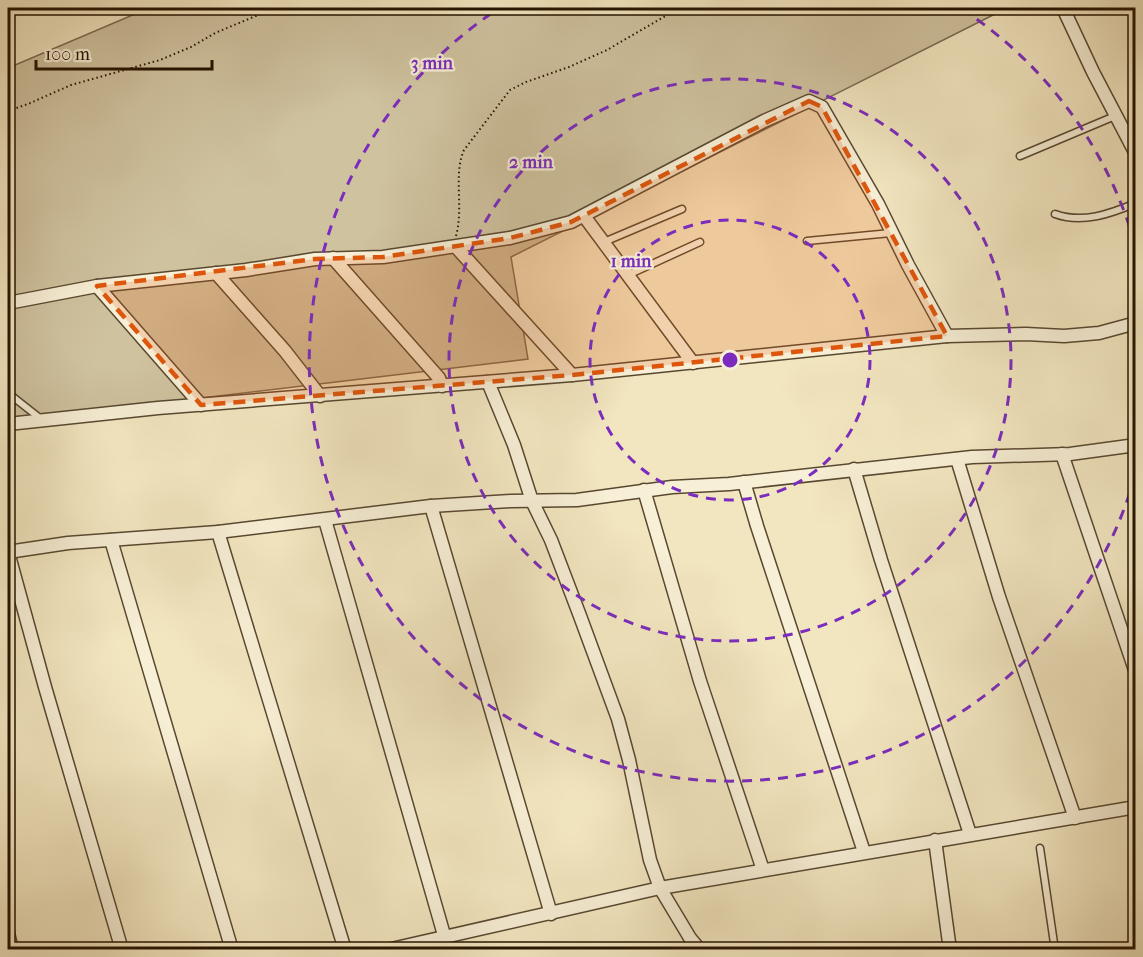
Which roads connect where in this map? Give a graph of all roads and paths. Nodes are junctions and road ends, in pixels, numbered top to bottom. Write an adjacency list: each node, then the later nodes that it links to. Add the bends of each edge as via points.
1 (275, 8): 4 (path, via 160,60 71,85)
2 (679, 8): 16 (path, via 607,50 518,86 506,95 462,156)
3 (1063, 8): 5 (street)
4 (8, 111)
5 (1115, 116): 6 (street); 7 (lane)
6 (1135, 150)
7 (1020, 156)
8 (1136, 203): 10 (lane, via 1097,217)
9 (682, 210): 15 (lane)
10 (1055, 214)
11 (584, 216): 12 (street, via 809,101 822,107); 15 (street); 16 (street, via 510,238)
12 (892, 233): 13 (lane); 23 (street)
13 (807, 241)
14 (700, 242): 19 (lane)
15 (604, 243): 19 (street)
16 (456, 247): 17 (street, via 383,257); 25 (street)
17 (333, 258): 18 (street); 27 (street)
18 (216, 273): 20 (street); 29 (street)
19 (628, 275): 24 (street)
20 (97, 286): 21 (street); 30 (street)
21 (8, 303)
22 (1136, 323): 23 (street, via 1099,333 1064,336)
23 (947, 336): 24 (street)
24 (693, 363): 25 (street)
25 (573, 375): 26 (street)
26 (488, 382): 27 (street); 39 (street)
27 (442, 386): 29 (street)
28 (8, 393): 31 (lane)
29 (320, 396): 30 (street)
30 (201, 405): 31 (street)
31 (42, 420): 32 (street)
32 (8, 424)
33 (1136, 445): 34 (street)
34 (1062, 454): 35 (street); 45 (street)
35 (957, 459): 36 (street); 47 (street, via 999,597)
36 (854, 469): 37 (street); 48 (street)
37 (744, 482): 38 (street); 51 (street)
38 (644, 490): 39 (street, via 588,499); 52 (street, via 700,681)
39 (532, 501): 40 (street); 53 (street, via 555,551 618,719)
40 (431, 506): 41 (street); 54 (street)
41 (325, 520): 42 (street); 56 (street)
42 (218, 532): 43 (street); 61 (street)
43 (111, 540): 44 (street); 60 (street)
44 (8, 552): 59 (street)
45 (1136, 673)
46 (1136, 807): 47 (street)
47 (1075, 818): 48 (street)
48 (970, 834): 49 (street)
49 (935, 840): 51 (street); 63 (street)
50 (1040, 848): 64 (lane)
51 (864, 852): 52 (street)
52 (763, 870): 53 (street)
53 (660, 888): 54 (street); 62 (street)
54 (551, 914): 56 (street)
55 (8, 933): 58 (street)
56 (444, 935): 57 (street)
57 (389, 949)
58 (12, 950)
59 (122, 950)
60 (231, 950)
61 (345, 950)
62 (700, 950)
63 (950, 950)
64 (1055, 950)

